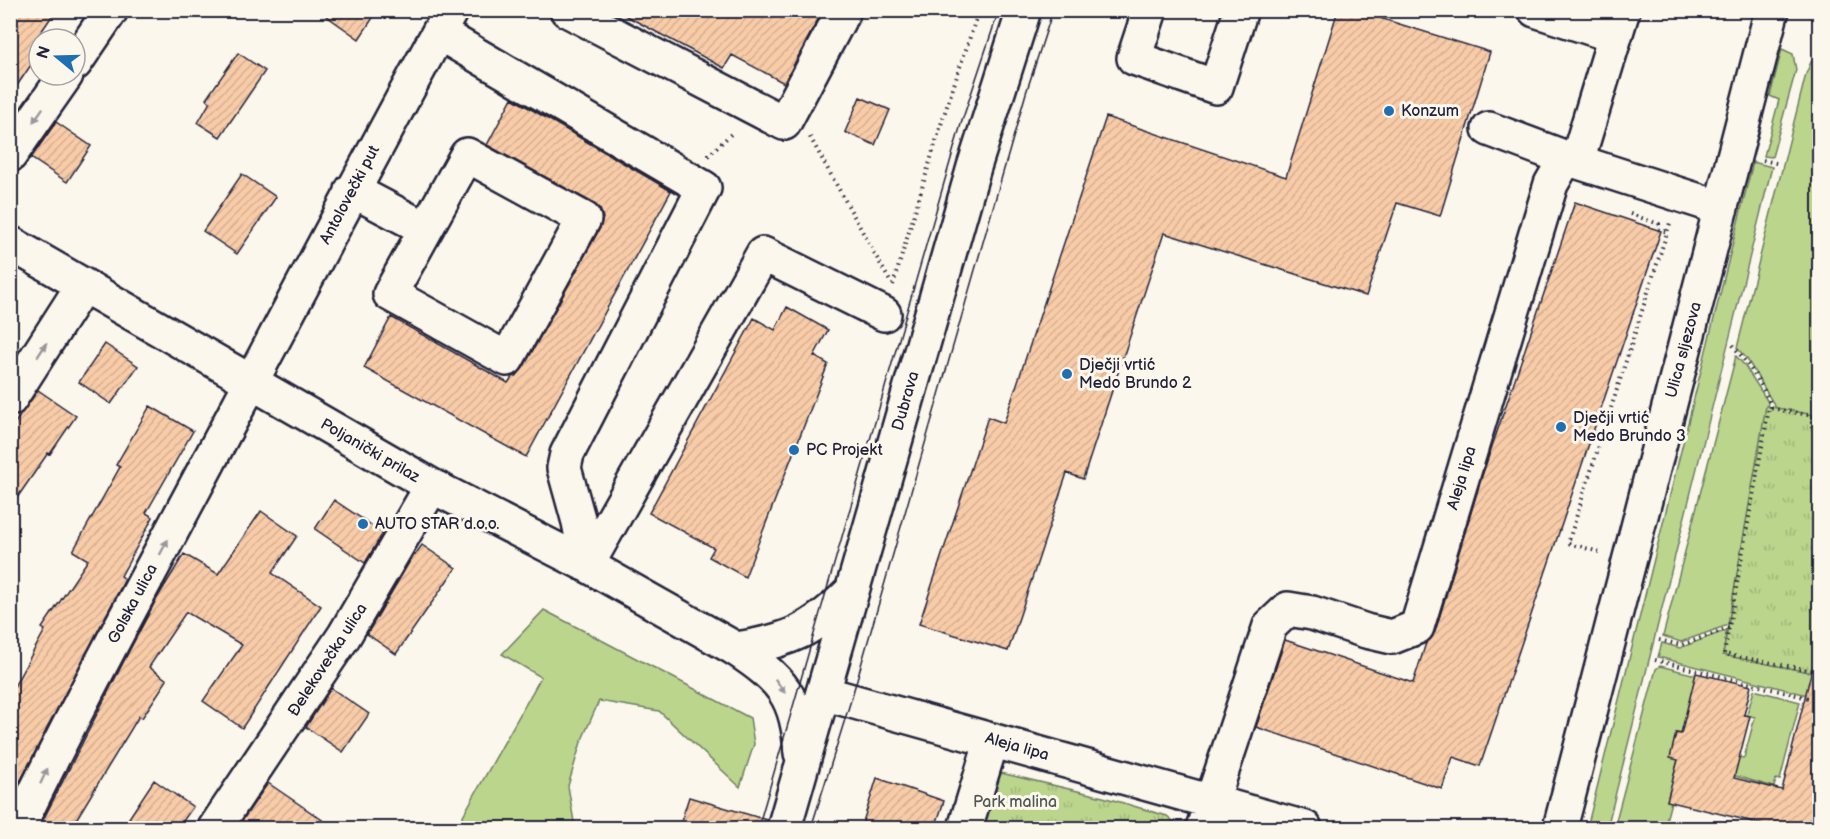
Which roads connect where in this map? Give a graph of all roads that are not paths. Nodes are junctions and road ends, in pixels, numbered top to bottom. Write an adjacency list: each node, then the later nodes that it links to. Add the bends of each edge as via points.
1 (111, 10): 11 (street)
2 (567, 10): 3 (street, via 784,123)
3 (844, 10)
4 (1024, 10): 26 (street, Dubrava, via 974,167)
5 (1150, 10): 6 (street, via 1134,58 1216,87)
6 (1241, 10)
7 (1535, 10): 10 (street)
8 (1772, 10): 17 (street, Ulica sljezova)
9 (445, 22): 16 (street, Antolovečki put); 25 (street, via 704,188 567,454 564,468)
10 (1619, 23): 15 (street)
11 (87, 45)
12 (58, 87): 14 (street, one-way to 14)
13 (1489, 129): 15 (street)
14 (10, 155)
15 (1572, 159): 17 (street); 31 (street, Aleja lipa, via 1551,184 1417,627 1392,637 1288,609 1270,626)
16 (352, 190): 18 (street); 22 (street, Antolovečki put)
17 (1721, 208): 37 (street, Ulica sljezova)
18 (426, 229): 18 (street, via 390,294 507,359 584,219 467,155)
19 (10, 243): 20 (street, Poljanički prilaz)
20 (83, 285): 22 (street, Poljanički prilaz); 23 (street, one-way to 20)
21 (888, 300): 25 (street, via 763,254)
22 (251, 382): 24 (street, Poljanički prilaz); 32 (street, Golska ulica, one-way to 22)
23 (10, 399)
24 (432, 486): 25 (street, Poljanički prilaz); 33 (street, Đelekovečka ulica, via 338,645)
25 (587, 565): 27 (street, Poljanički prilaz)
26 (850, 593): 27 (street, via 805,630 765,645); 28 (street, Dubrava)
27 (736, 649): 30 (street, Poljanički prilaz, one-way to 30, via 768,671 785,691 799,728)
28 (822, 693): 29 (street, Aleja lipa); 30 (street, Dubrava)
29 (992, 740): 31 (street, Aleja lipa); 35 (street)
30 (802, 766): 34 (street, Dubrava)
31 (1208, 815): 36 (street, Aleja lipa)
32 (18, 828)
33 (215, 828)
34 (784, 828)
35 (965, 828)
36 (1305, 828)
37 (1560, 828)

